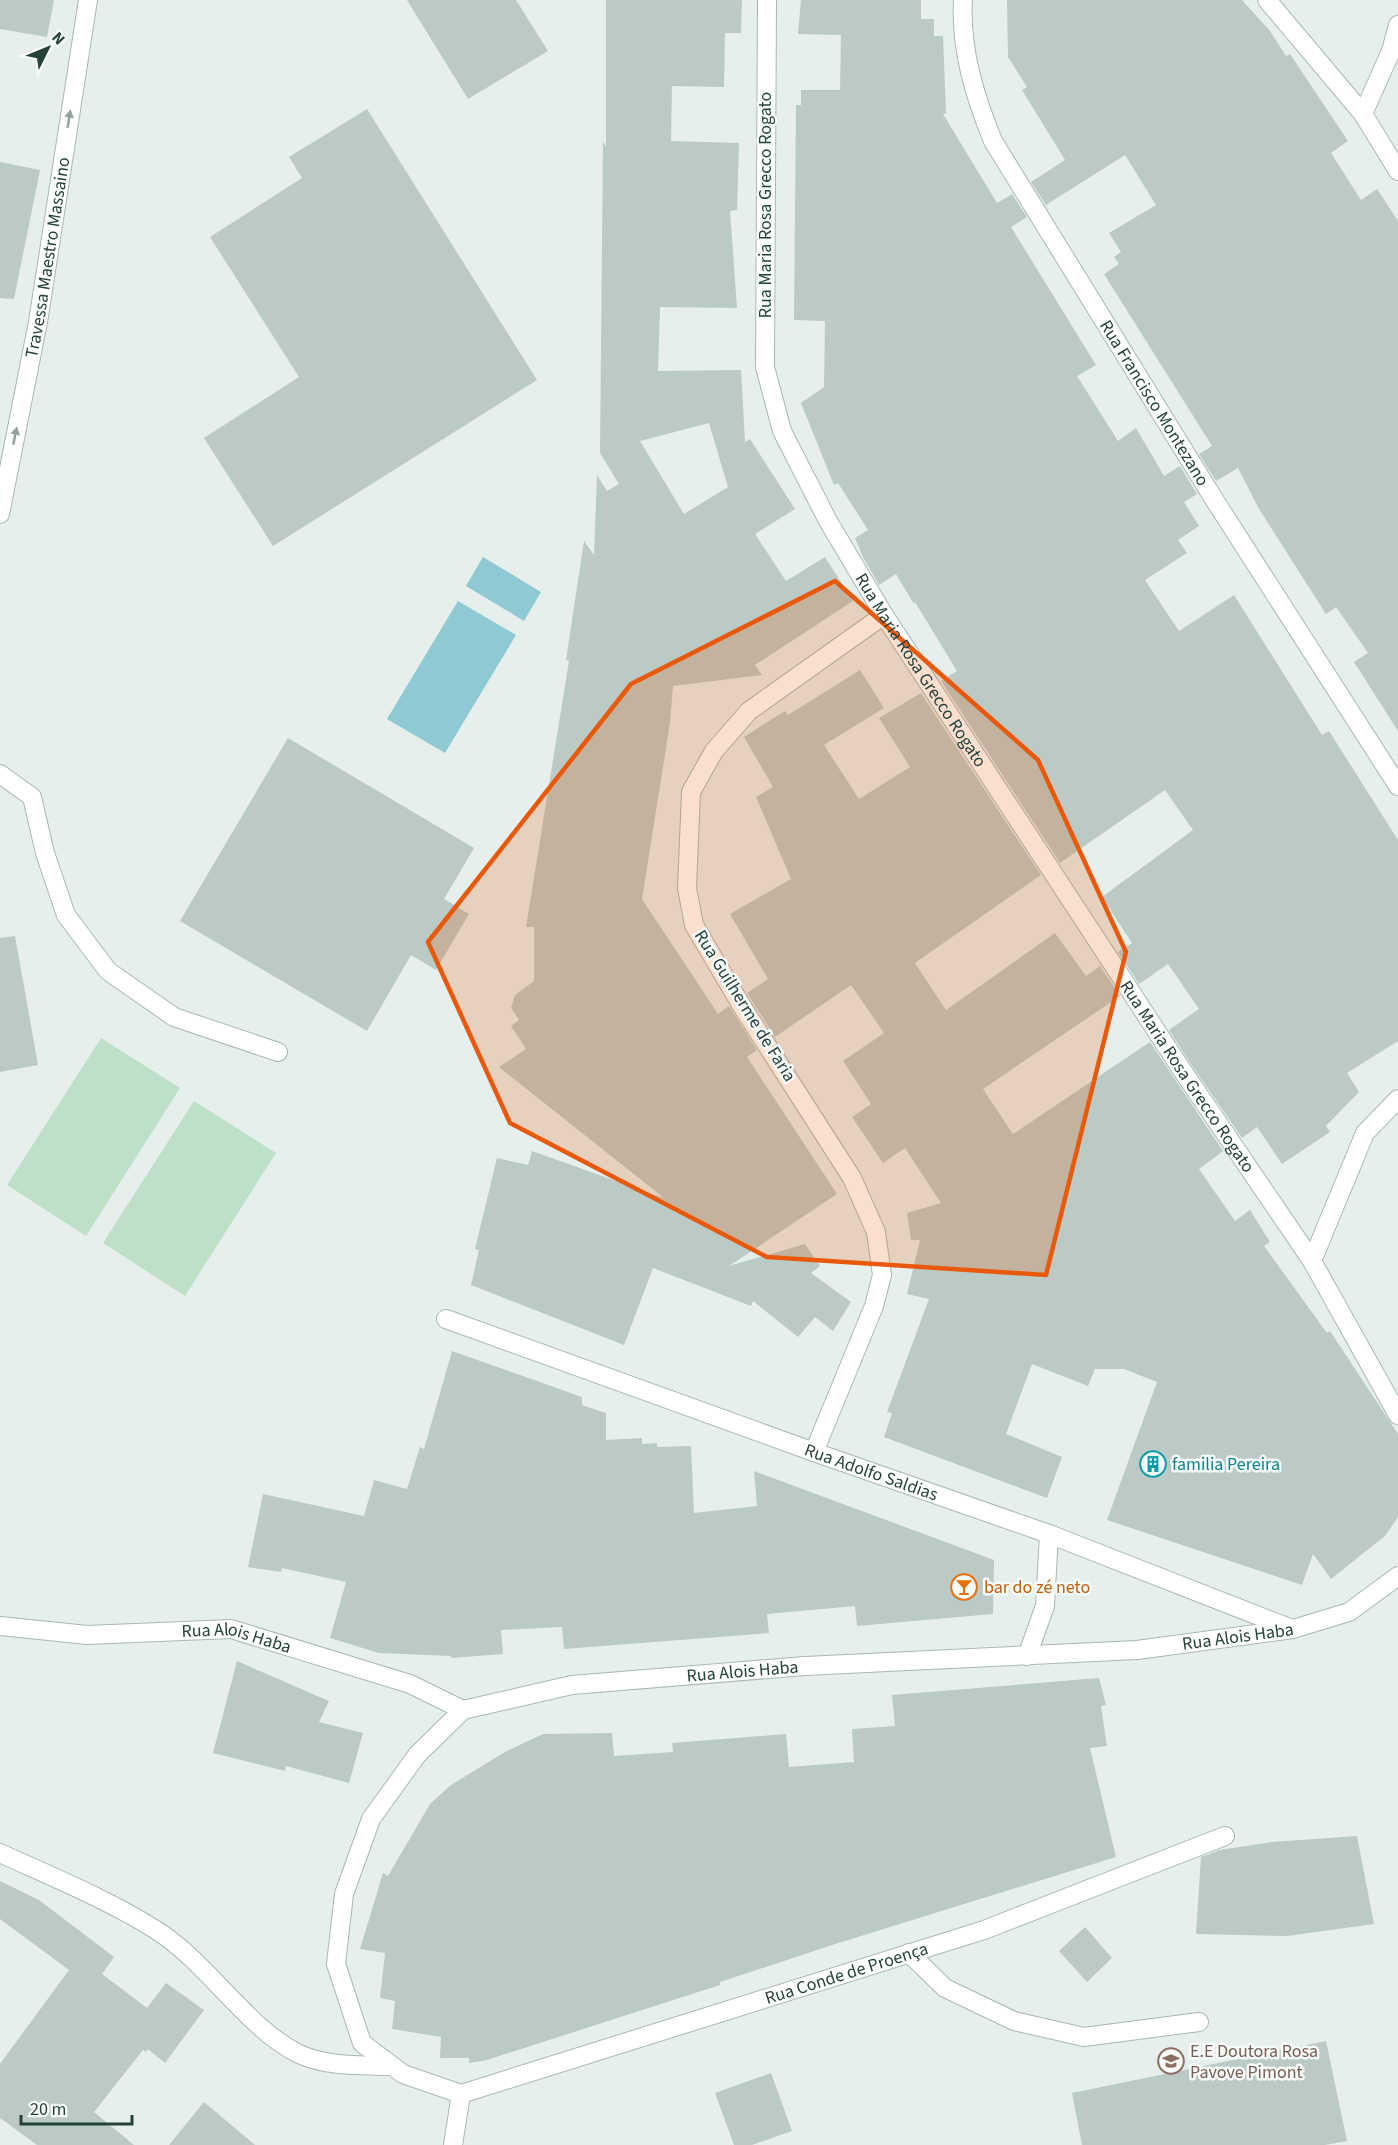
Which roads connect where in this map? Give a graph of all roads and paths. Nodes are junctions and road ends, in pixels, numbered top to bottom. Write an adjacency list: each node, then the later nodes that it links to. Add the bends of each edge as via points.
1 (88, 0): 8 (street, Travessa Maestro Massaino, one-way to 1, via 38,322)
2 (767, 0): 9 (street, Rua Maria Rosa Grecco Rogato, via 765,367 782,431 828,521)
3 (963, 0): 11 (street, Rua Francisco Montezano, via 962,22 975,96 993,141 1206,486)
4 (1267, 0): 6 (street)
5 (1398, 25): 6 (street, via 1391,51)
6 (1363, 114): 7 (street)
7 (1398, 171)
8 (0, 514)
9 (884, 615): 14 (street, Rua Maria Rosa Grecco Rogato); 17 (street, Rua Guilherme de Faria, via 749,711 714,751 692,792 687,888 694,925 852,1178 876,1232 882,1275 874,1306)
10 (0, 774): 12 (street, via 32,797 45,853 66,915 108,970 174,1017)
11 (1398, 786)
12 (278, 1052)
13 (1398, 1099): 14 (street, via 1365,1133)
14 (1312, 1261): 16 (street)
15 (446, 1319): 17 (street, Rua Adolfo Saldias)
16 (1398, 1415)
17 (814, 1452): 18 (street, Rua Adolfo Saldias)
18 (1049, 1533): 21 (street, Rua Adolfo Saldias); 22 (street, via 1045,1606)
19 (1398, 1576): 21 (street, Rua Alois Haba, via 1349,1612)
20 (0, 1626): 23 (street, Rua Alois Haba, via 87,1635 231,1629 410,1683)
21 (1293, 1629): 22 (street, Rua Alois Haba, via 1137,1650)
22 (1027, 1656): 23 (street, Rua Alois Haba, via 805,1666 572,1685)
23 (463, 1710): 28 (street, via 417,1755 371,1820 345,1894 336,1964 362,2043)
24 (1225, 1836): 26 (street, Rua Conde de Proença, via 984,1930)
25 (0, 1852): 28 (street, via 157,1930 214,1978 268,2034 298,2054 337,2064)
26 (909, 1953): 27 (street, via 945,1988 1014,2021 1084,2037); 29 (street, Rua Conde de Proença)
27 (1199, 2022)
28 (391, 2066): 29 (street, via 402,2074)
29 (461, 2094): 30 (street)
30 (453, 2145)

